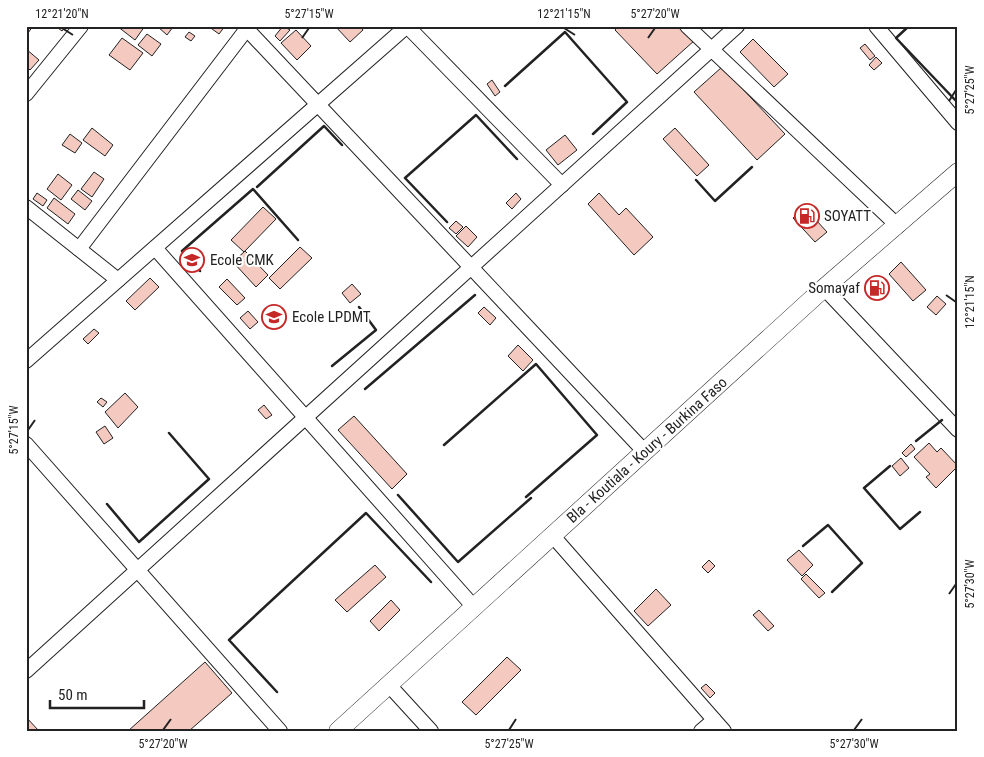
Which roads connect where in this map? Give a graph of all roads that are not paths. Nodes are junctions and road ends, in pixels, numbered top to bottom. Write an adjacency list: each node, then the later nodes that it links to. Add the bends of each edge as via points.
1 (81, 26): 8 (street)
2 (407, 26): 9 (street); 12 (street)
3 (687, 26): 7 (street)
4 (736, 26): 7 (street)
5 (876, 26): 10 (street)
6 (246, 27): 9 (street); 16 (street)
7 (711, 49): 12 (street); 14 (street)
8 (26, 94)
9 (318, 105): 15 (street); 17 (street)
10 (958, 124)
11 (958, 172): 14 (main road, Bla - Koutiala - Koury - Burkina Faso)
12 (562, 185): 17 (street)
13 (26, 206): 16 (street)
14 (898, 226): 19 (main road, Bla - Koutiala - Koury - Burkina Faso)
15 (155, 248): 18 (street); 21 (street)
16 (79, 249): 18 (street)
17 (471, 267): 21 (street); 24 (street)
18 (118, 280): 20 (street)
19 (824, 288): 22 (street); 24 (main road, Bla - Koutiala - Koury - Burkina Faso)
20 (26, 361)
21 (306, 417): 26 (street); 27 (street)
22 (958, 430)
23 (26, 444): 26 (street)
24 (645, 452): 25 (main road, Bla - Koutiala - Koury - Burkina Faso)
25 (552, 535): 27 (main road, Bla - Koutiala - Koury - Burkina Faso); 30 (street)
26 (138, 570): 28 (street); 31 (street)
27 (474, 606): 29 (main road, Bla - Koutiala - Koury - Burkina Faso)
28 (26, 671)
29 (388, 684): 32 (main road, Bla - Koutiala - Koury - Burkina Faso); 33 (street)
30 (714, 720): 34 (street); 35 (street)
31 (280, 731)
32 (338, 731)
33 (431, 731)
34 (701, 731)
35 (724, 731)

